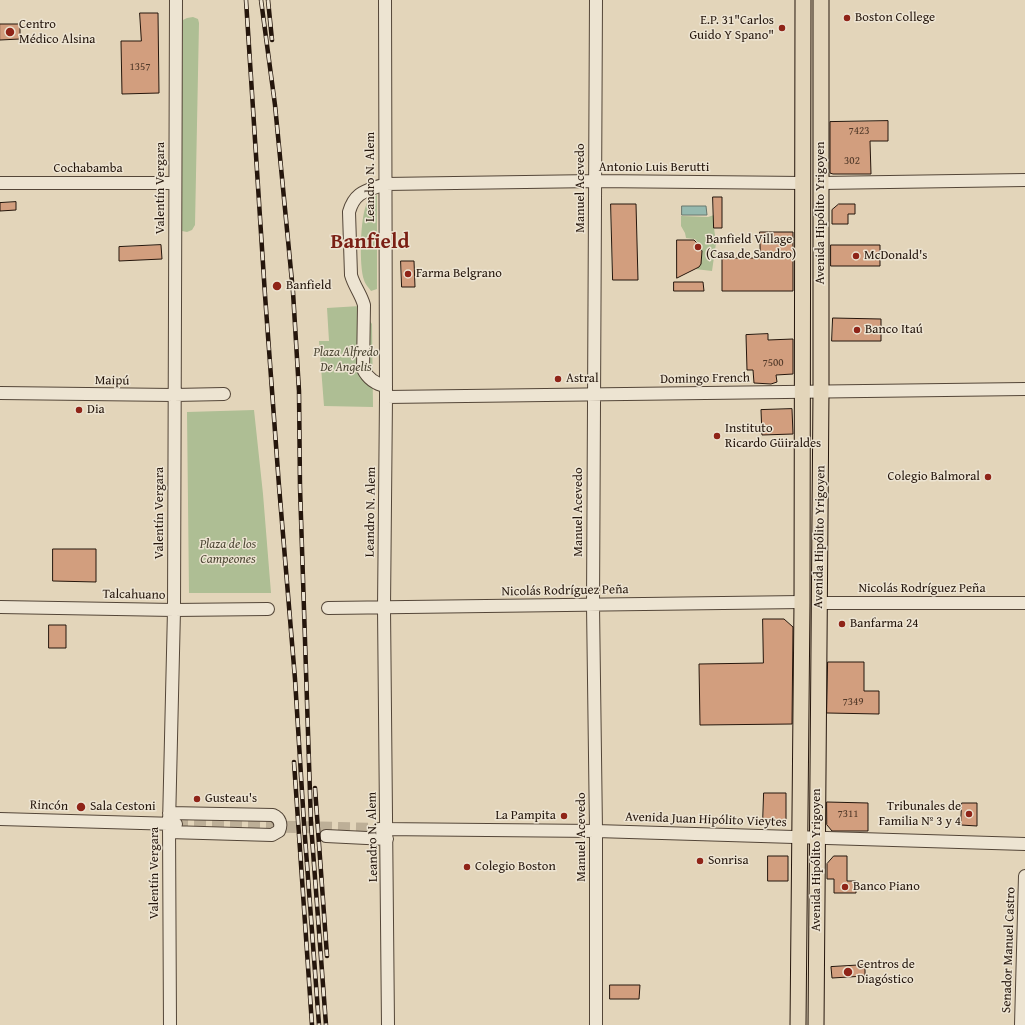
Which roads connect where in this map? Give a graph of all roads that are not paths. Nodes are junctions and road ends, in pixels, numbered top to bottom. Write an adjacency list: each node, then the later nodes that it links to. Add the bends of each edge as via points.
1 (176, 0): 9 (street, Valentín Vergara)
2 (385, 0): 12 (street, Leandro N. Alem)
3 (596, 0): 7 (street, Manuel Acevedo)
4 (803, 0): 10 (main road, Avenida Hipólito Yrigoyen)
5 (821, 0): 11 (main road, Avenida Hipólito Yrigoyen)
6 (1025, 180): 11 (street)
7 (595, 181): 10 (street, Antonio Luis Berutti); 12 (street, Antonio Luis Berutti); 19 (street, Manuel Acevedo)
8 (0, 183): 9 (street, Cochabamba)
9 (175, 183): 20 (street, Valentín Vergara)
10 (803, 183): 16 (main road, Avenida Hipólito Yrigoyen)
11 (821, 183): 15 (main road, Avenida Hipólito Yrigoyen)
12 (385, 184): 14 (street, Leandro N. Alem); 14 (street, via 356,198 349,212 351,275 364,305 363,369 367,377)
13 (1025, 389): 15 (street, Domingo French)
14 (386, 391): 19 (street, Domingo French); 27 (street, Leandro N. Alem)
15 (821, 391): 16 (street, Domingo French); 22 (main road, Avenida Hipólito Yrigoyen)
16 (803, 392): 19 (street, Domingo French); 21 (main road, Avenida Hipólito Yrigoyen)
17 (0, 393): 20 (street, Maipú)
18 (224, 394): 20 (street, Maipú)
19 (594, 394): 24 (street, Manuel Acevedo)
20 (174, 395): 29 (street, Valentín Vergara)
21 (802, 602): 24 (street, Nicolás Rodríguez Peña); 35 (main road, Avenida Hipólito Yrigoyen)
22 (819, 603): 23 (street, Nicolás Rodríguez Peña); 36 (main road, Avenida Hipólito Yrigoyen)
23 (1025, 603)
24 (592, 605): 27 (street, Nicolás Rodríguez Peña); 32 (street, Manuel Acevedo)
25 (0, 607): 29 (street, Talcahuano)
26 (328, 608): 27 (street, Nicolás Rodríguez Peña)
27 (384, 608): 33 (street, Leandro N. Alem)
28 (268, 609): 29 (street, Talcahuano)
29 (174, 610): 31 (street, Valentín Vergara)
30 (0, 819): 31 (street, Rincón)
31 (170, 823): 31 (street, via 272,835 279,831 281,825 273,815); 39 (street, Valentín Vergara)
32 (596, 831): 33 (street, Avenida Juan Hipólito Vieytes); 35 (street, Avenida Juan Hipólito Vieytes); 41 (street, Manuel Acevedo)
33 (384, 832): 34 (street, Avenida Juan Hipólito Vieytes); 40 (street, Leandro N. Alem)
34 (326, 836)
35 (799, 837): 36 (street, Avenida Juan Hipólito Vieytes); 42 (main road, Avenida Hipólito Yrigoyen)
36 (817, 837): 37 (street, Avenida Juan Hipólito Vieytes); 43 (main road, Avenida Hipólito Yrigoyen)
37 (1025, 844)
38 (1025, 876): 44 (street, Senador Manuel Castro)
39 (170, 1025)
40 (388, 1025)
41 (596, 1025)
42 (798, 1025)
43 (816, 1025)
44 (1021, 1025)

